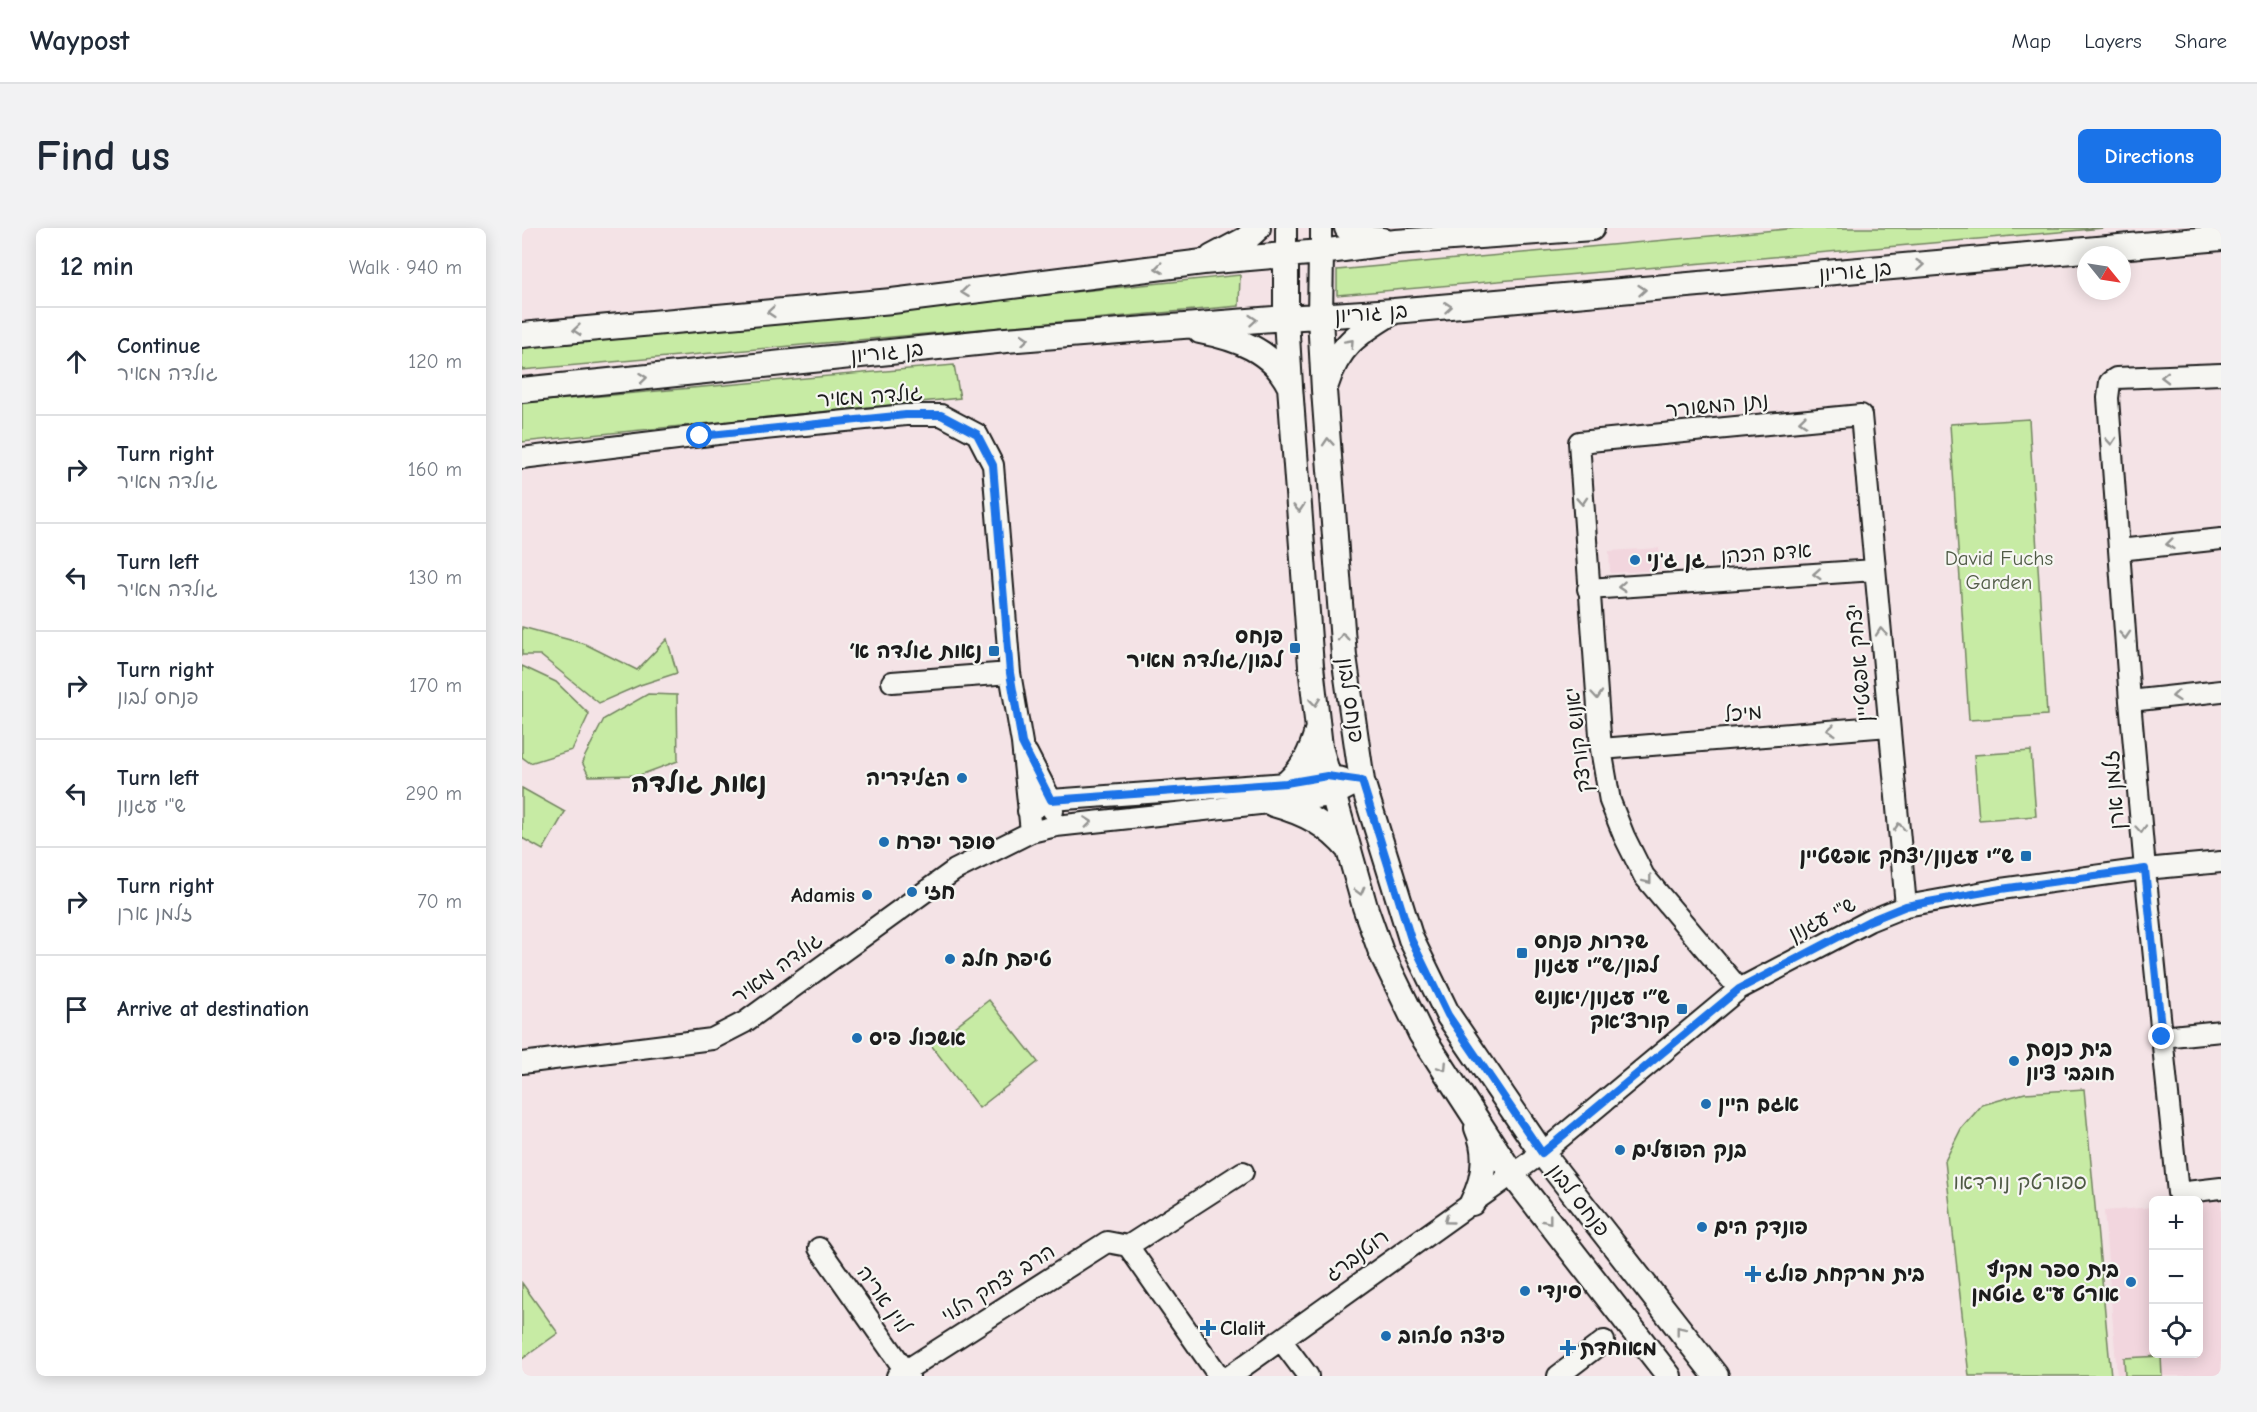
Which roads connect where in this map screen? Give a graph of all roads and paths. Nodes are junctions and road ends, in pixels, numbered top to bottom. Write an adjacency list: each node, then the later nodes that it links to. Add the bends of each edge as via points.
1 (1258, 228): 10 (main road, via 1246,239)
2 (1286, 228): 9 (street)
3 (1321, 228): 8 (street)
4 (1347, 228): 7 (main road, via 1369,239)
5 (1592, 228): 7 (main road)
6 (2221, 238): 11 (main road, בן גוריון, one-way to 6)
7 (1396, 242): 8 (main road)
8 (1321, 252): 9 (main road); 12 (main road, פנחס לבון)
9 (1286, 254): 10 (main road); 13 (main road, פנחס לבון)
10 (1203, 262): 15 (main road, one-way to 15, via 892,301)
11 (1394, 311): 12 (main road, בן גוריון); 19 (main road, one-way to 11, via 1345,346)
12 (1320, 316): 13 (main road, בן גוריון); 19 (main road, פנחס לבון)
13 (1286, 318): 14 (main road, בן גוריון, one-way to 13); 17 (main road, פנחס לבון)
14 (1174, 327): 17 (main road, via 1242,342 1274,363); 18 (main road, בן גוריון, one-way to 14, via 1006,340)
15 (522, 335)
16 (2221, 374): 24 (street, זלמן ארן, one-way to 24, via 2116,378 2110,382)
17 (1290, 387): 32 (main road, פנחס לבון, one-way to 32)
18 (522, 390)
19 (1324, 390): 35 (main road, פנחס לבון, one-way to 19, via 1344,656)
20 (1861, 415): 21 (street, נתן המשורר, one-way to 21); 25 (street, יצחק אפשטיין)
21 (1579, 442): 26 (street, יאנוש קורצק, one-way to 26)
22 (522, 458): 27 (street, גולדה מאיר, via 734,432 941,415 977,434 993,465)
23 (2221, 539): 24 (street, one-way to 24)
24 (2119, 550): 30 (street, זלמן ארן, one-way to 30)
25 (1875, 570): 26 (street, אדם הכהן, one-way to 26); 31 (street, יצחק אפשטיין, one-way to 25)
26 (1588, 589): 34 (street, יאנוש קורצק, one-way to 34)
27 (1010, 673): 28 (street); 33 (street, גולדה מאיר)
28 (892, 682)
29 (2221, 691): 30 (street, one-way to 30)
30 (2130, 701): 47 (street, זלמן ארן, one-way to 47)
31 (1889, 726): 34 (street, מיכל, one-way to 34); 48 (street, יצחק אפשטיין, one-way to 31)
32 (1318, 729): 36 (main road, via 1311,754); 37 (main road, פנחס לבון)
33 (1022, 743): 39 (street, גולדה מאיר); 42 (street, גולדה מאיר)
34 (1601, 749): 49 (street, יאנוש קורצק, one-way to 49, via 1610,801 1644,876)
35 (1362, 781): 37 (street, גולדה מאיר); 54 (main road, פנחס לבון, via 1411,939 1448,1015)
36 (1287, 783): 37 (street, גולדה מאיר); 38 (street, גולדה מאיר)
37 (1330, 786): 40 (street, גולדה מאיר); 45 (main road, פנחס לבון)
38 (1222, 787): 39 (street, גולדה מאיר); 41 (street)
39 (1051, 800): 42 (street, גולדה מאיר); 43 (street, גולדה מאיר)
40 (1273, 804): 41 (street, גולדה מאיר); 45 (main road, via 1320,823)
41 (1225, 807): 43 (street, גולדה מאיר, one-way to 41)
42 (1028, 811): 44 (street, גולדה מאיר)
43 (1056, 826): 44 (street, גולדה מאיר)
44 (1031, 832): 52 (street, גולדה מאיר, via 955,870 745,1022 712,1039)
45 (1350, 852): 53 (main road, פנחס לבון, one-way to 53, via 1381,952 1421,1034)
46 (2221, 862): 47 (street, ש"י עגנון)
47 (2145, 869): 48 (street, ש"י עגנון); 51 (street, זלמן ארן)
48 (1906, 906): 49 (street, ש"י עגנון, via 1869,921)
49 (1739, 989): 54 (street, ש"י עגנון)
50 (2221, 1031): 51 (street)
51 (2162, 1037): 57 (street, זלמן ארן, via 2178,1193)
52 (522, 1063)
53 (1467, 1104): 56 (main road, פנחס לבון); 58 (main road, via 1480,1134 1483,1155 1483,1173)
54 (1542, 1153): 56 (street, ש"י עגנון); 69 (main road, פנחס לבון, one-way to 54)
55 (1243, 1172): 59 (street)
56 (1512, 1174): 58 (street, רוטנברג); 68 (main road, פנחס לבון, one-way to 68)
57 (2221, 1188)
58 (1472, 1203): 61 (street, רוטנברג, one-way to 61)
59 (1128, 1246): 63 (street, הרב יצחק הלוי, via 1107,1242); 64 (street)
60 (819, 1248): 63 (street, לוין אריה)
61 (1281, 1340): 65 (street, רוטנברג); 66 (street)
62 (1604, 1341): 67 (street)
63 (903, 1374)
64 (1219, 1376)
65 (1230, 1376)
66 (1308, 1376)
67 (1558, 1376)
68 (1669, 1376)
69 (1716, 1376)

